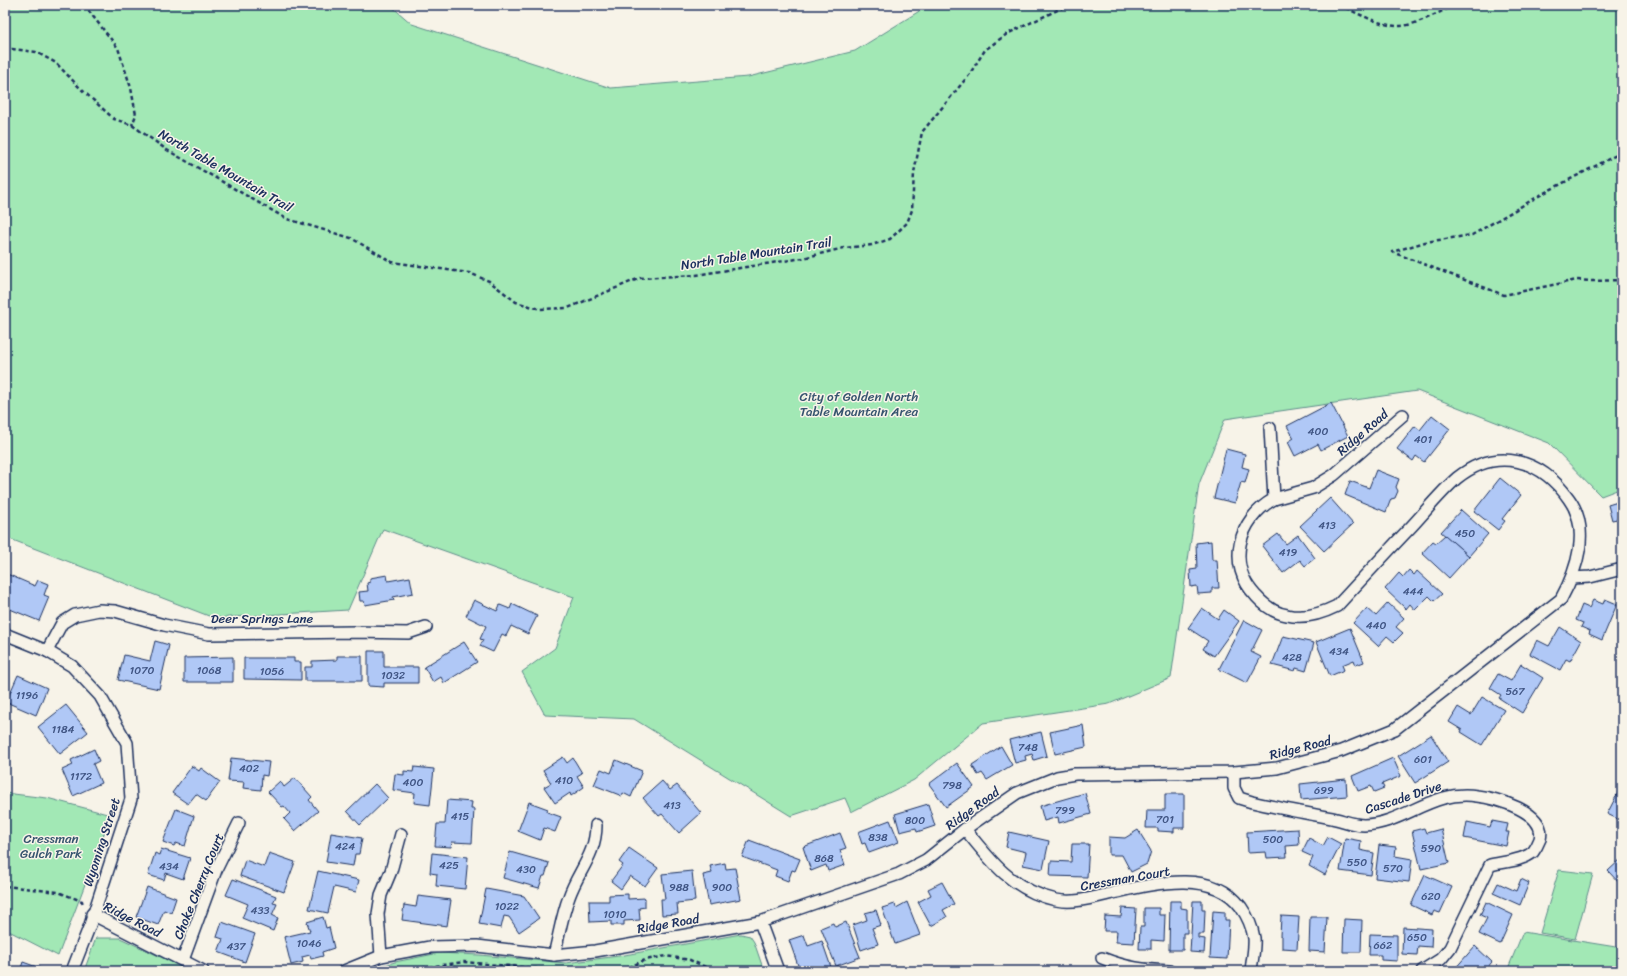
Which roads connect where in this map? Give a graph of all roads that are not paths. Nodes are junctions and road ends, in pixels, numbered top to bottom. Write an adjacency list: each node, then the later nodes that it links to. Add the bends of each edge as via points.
1 (1403, 415): 3 (street, Ridge Road, via 1334,475 1313,488)
2 (1270, 428): 3 (street)
3 (1274, 499): 5 (street, Ridge Road, via 1256,512 1244,528 1240,542 1240,570 1249,589 1265,606 1286,615 1312,615 1337,606 1456,479 1482,464 1497,461 1510,460 1535,467 1550,476 1571,501 1579,528 1580,542)
4 (1622, 569): 5 (street, via 1590,577)
5 (1572, 578): 9 (street, Ridge Road, via 1561,599 1395,729 1319,757 1277,768)
6 (426, 627): 8 (street, Deer Springs Lane, via 408,633 210,634 164,625 116,611 99,610 75,615 62,623)
7 (5, 634): 8 (street, Wyoming Street)
8 (47, 651): 14 (street, Wyoming Street, via 72,666 100,696 127,743 131,799)
9 (1234, 772): 12 (street, Ridge Road, via 1075,774 1057,777 1017,793); 26 (street, Cascade Drive, via 1234,788 1239,798 1364,825 1393,818 1441,797 1457,795 1491,798 1536,820 1540,828 1538,845 1521,858 1490,865 1450,948 1441,958)
10 (239, 823): 19 (street, Choke Cherry Court, via 216,870)
11 (596, 825): 16 (street, via 596,840 568,898)
12 (965, 829): 15 (street, Ridge Road, via 926,860 899,874); 25 (street, Cressman Court, via 1012,882 1035,894 1058,901 1080,900 1145,886 1190,882 1210,885 1225,891 1238,903 1249,919 1254,938)
13 (401, 834): 17 (street, via 391,871 381,895 378,914)
14 (92, 914): 19 (street, Ridge Road); 20 (street, Wyoming Street)
15 (760, 922): 16 (street, Ridge Road, via 594,951); 23 (street)
16 (554, 955): 17 (street, Ridge Road, via 477,946 430,947)
17 (381, 956): 22 (street, Ridge Road)
18 (1102, 958): 24 (street, via 1142,970)
19 (183, 960): 21 (street, Ridge Road)
20 (72, 971)
21 (204, 971)
22 (344, 971)
23 (778, 971)
24 (1170, 971)
25 (1251, 971)
26 (1422, 971)

